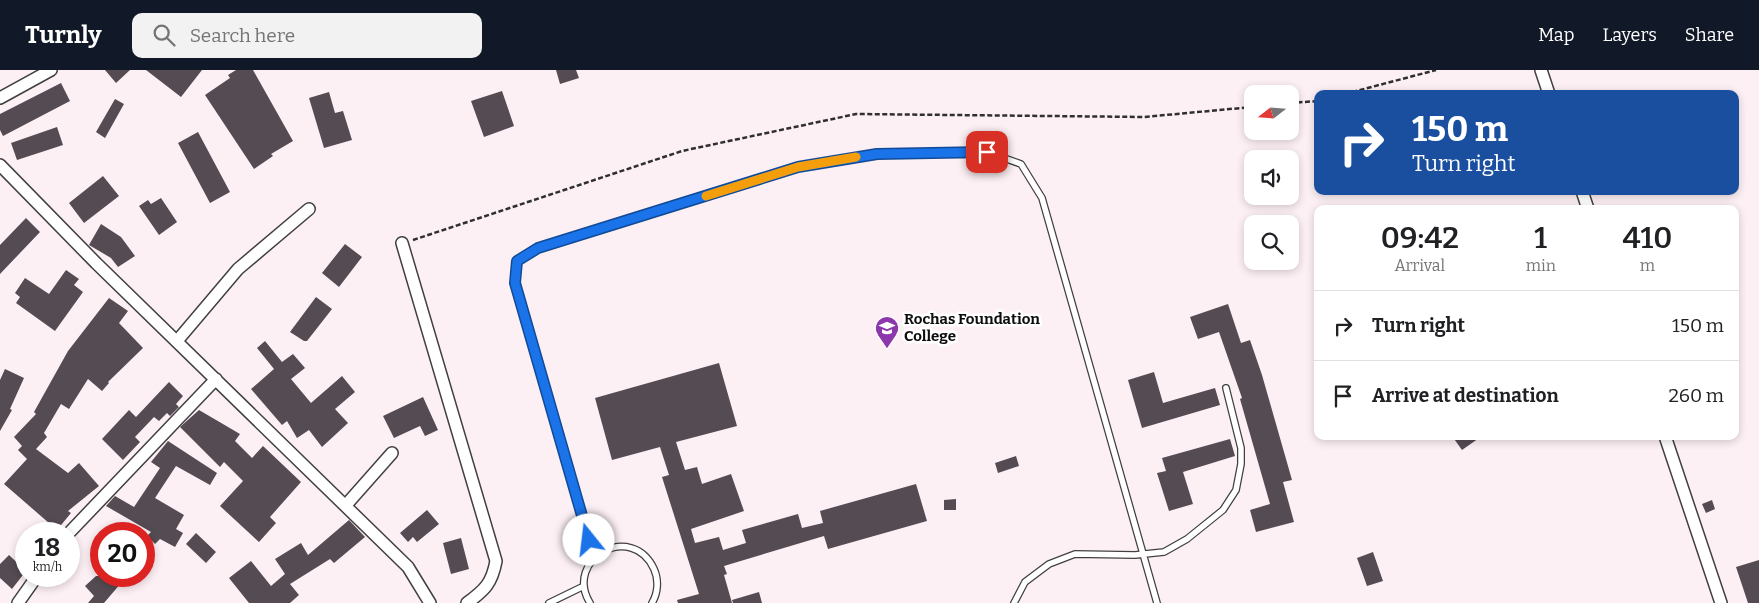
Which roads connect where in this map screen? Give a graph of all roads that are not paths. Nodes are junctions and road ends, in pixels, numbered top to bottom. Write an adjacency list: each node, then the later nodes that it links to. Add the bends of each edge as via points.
1 (52, 70): 4 (street)
2 (1541, 70): 3 (street)
3 (1548, 90)
4 (0, 98)
5 (0, 165): 8 (street)
6 (309, 209): 8 (street, via 238,269)
7 (402, 243): 21 (street, via 496,561 493,577 482,592)
8 (177, 341): 9 (street)
9 (216, 379): 13 (street); 14 (street)
10 (1226, 388): 15 (lane, via 1241,448 1236,490 1223,510 1187,539 1164,552)
11 (1666, 440): 27 (street)
12 (392, 453): 13 (street)
13 (346, 505): 20 (street, via 408,567)
14 (79, 522)
15 (1144, 554): 16 (lane, via 1042,198 1021,164 987,152 877,154 798,167 538,248 517,261 515,283); 25 (lane, via 1075,554 1049,564 1025,582); 26 (lane)
16 (594, 559): 17 (lane, via 585,574); 24 (lane, via 609,548 620,546 643,554 656,574 657,587)
17 (584, 586): 22 (lane); 23 (lane)
18 (29, 587): 19 (street)
19 (18, 603)
20 (430, 603)
21 (467, 603)
22 (549, 603)
23 (590, 603)
24 (652, 603)
25 (1014, 603)
26 (1157, 603)
27 (1721, 603)

